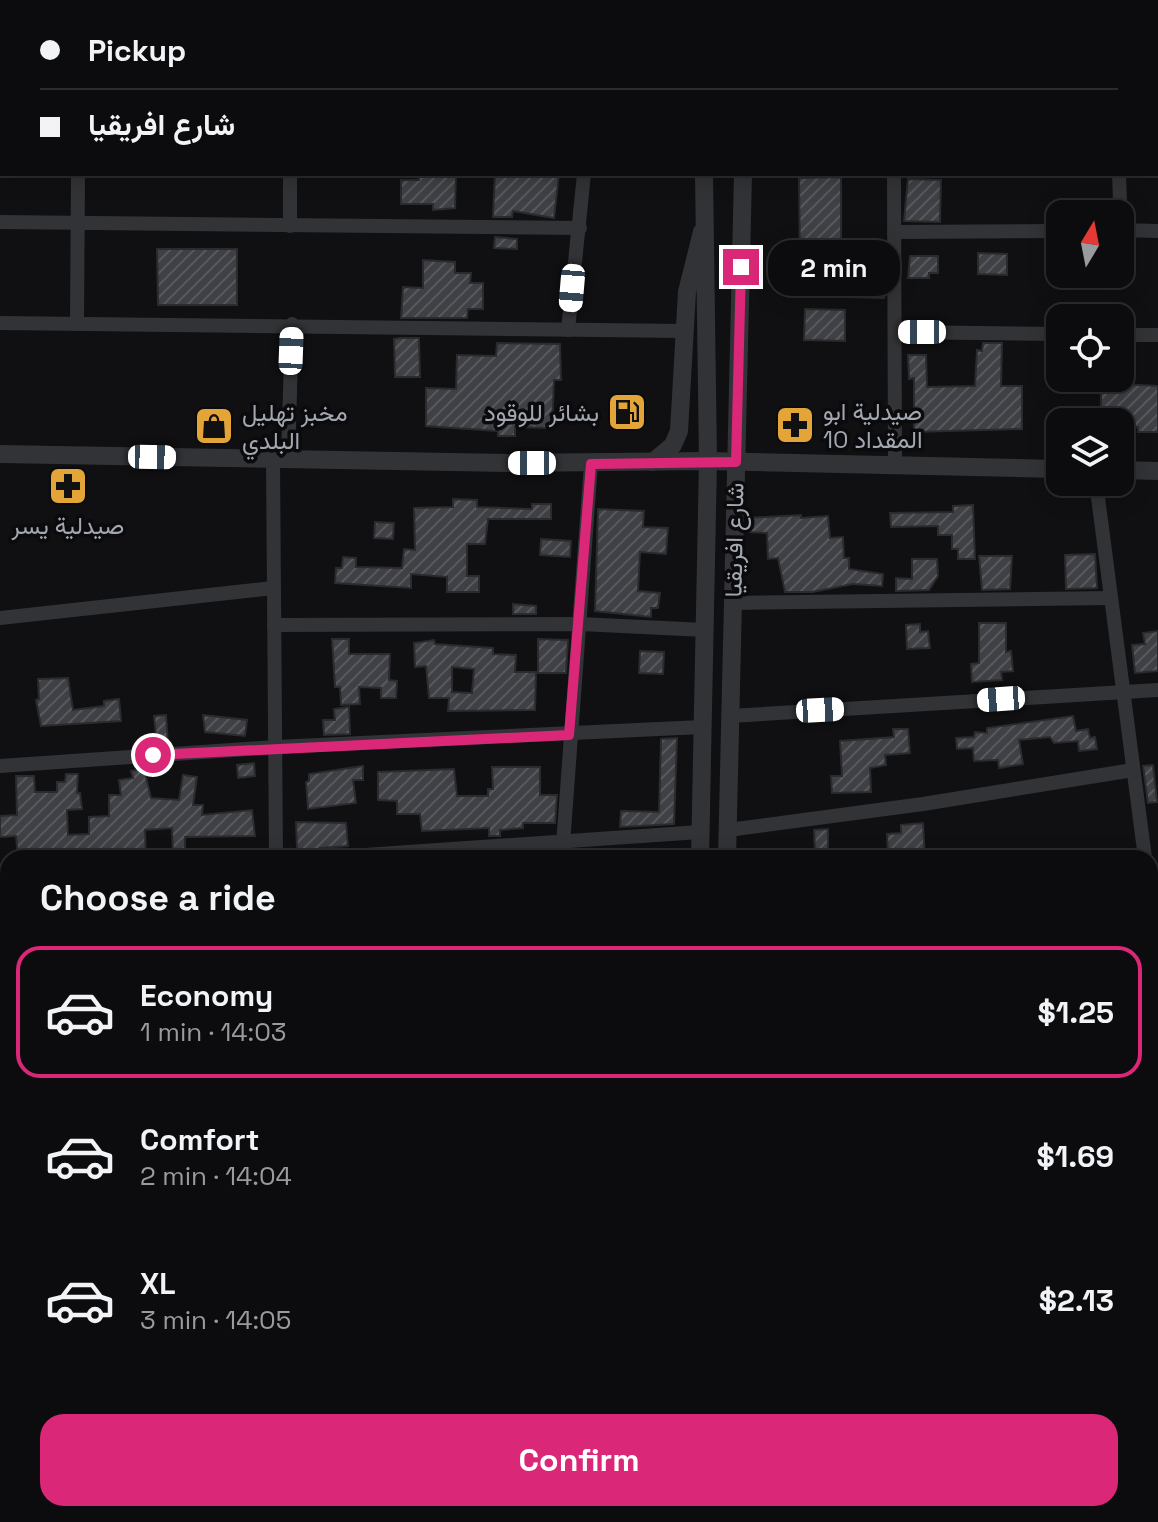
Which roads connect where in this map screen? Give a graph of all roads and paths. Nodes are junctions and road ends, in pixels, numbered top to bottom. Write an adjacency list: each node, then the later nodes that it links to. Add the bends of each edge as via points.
1 (78, 176): 11 (street)
2 (290, 176): 12 (street)
3 (584, 176): 13 (street)
4 (704, 176): 10 (street, شارع افريقيا)
5 (743, 176): 31 (street, شارع افريقيا)
6 (894, 176): 17 (street)
7 (1119, 176): 8 (street)
8 (1120, 200)
9 (0, 222): 11 (street)
10 (705, 222): 22 (street, via 689,272); 29 (street, شارع افريقيا)
11 (77, 224): 12 (street); 19 (street)
12 (290, 226): 13 (street)
13 (580, 228): 21 (street)
14 (1134, 230): 16 (street)
15 (1046, 231): 17 (street)
16 (1158, 231)
17 (894, 232): 23 (street)
18 (0, 323): 19 (street)
19 (77, 323): 20 (street)
20 (292, 324): 21 (street); 28 (street)
21 (568, 330): 22 (street)
22 (685, 331): 30 (street, via 679,431 673,445)
23 (895, 332): 24 (street); 33 (street)
24 (1046, 334)
25 (1134, 335): 26 (street)
26 (1158, 335)
27 (0, 454): 28 (street)
28 (281, 460): 32 (street); 38 (street)
29 (708, 461): 30 (street); 31 (street); 44 (street, شارع افريقيا)
30 (653, 462): 32 (street)
31 (736, 462): 33 (street); 40 (street, شارع افريقيا)
32 (591, 464): 42 (street)
33 (895, 467): 34 (street)
34 (1046, 469)
35 (1134, 470): 36 (street)
36 (1158, 471)
37 (1098, 496): 39 (street)
38 (273, 588): 41 (street); 43 (street)
39 (1110, 598): 40 (street); 46 (street)
40 (733, 603): 47 (street, شارع افريقيا)
41 (0, 618)
42 (580, 624): 43 (street); 44 (street); 49 (street)
43 (274, 625): 50 (street)
44 (705, 630): 48 (street, شارع افريقيا)
45 (1158, 690): 46 (street)
46 (1121, 691): 47 (street); 52 (street)
47 (730, 716): 53 (street, شارع افريقيا)
48 (702, 727): 49 (street); 54 (street, شارع افريقيا)
49 (569, 735): 50 (street); 55 (street)
50 (276, 747): 51 (street); 56 (street)
51 (0, 766)
52 (1133, 770): 53 (street); 61 (street)
53 (728, 830): 60 (street, شارع افريقيا)
54 (700, 832): 55 (street); 59 (street, شارع افريقيا)
55 (563, 841): 57 (street); 58 (street)
56 (276, 850)
57 (435, 850)
58 (562, 850)
59 (700, 850)
60 (727, 850)
61 (1144, 850)

